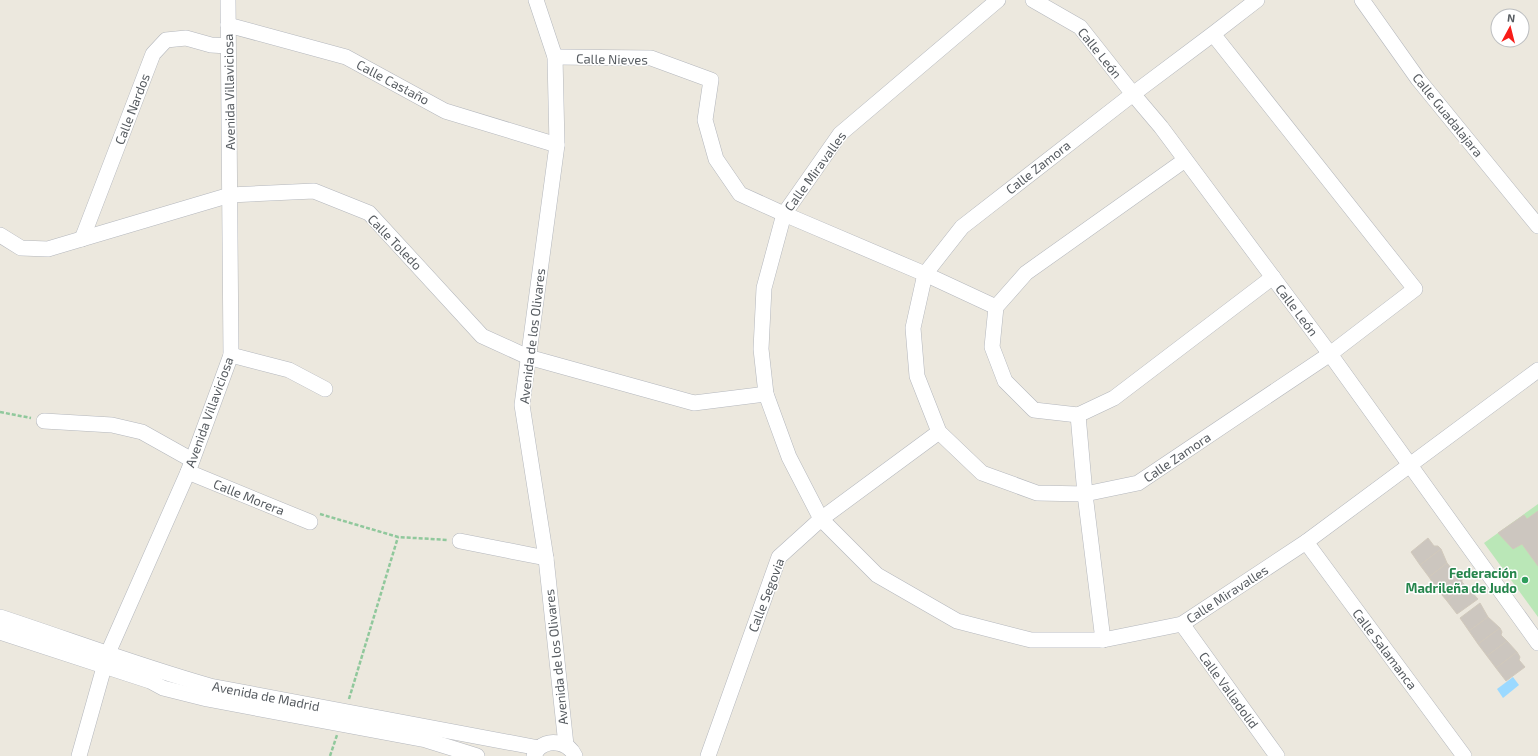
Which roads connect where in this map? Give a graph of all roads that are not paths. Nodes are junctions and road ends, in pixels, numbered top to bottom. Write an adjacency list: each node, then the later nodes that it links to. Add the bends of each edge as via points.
1 (228, 0): 7 (street, Avenida Villaviciosa)
2 (536, 0): 10 (street, Avenida de los Olivares)
3 (998, 0): 15 (street, Calle Miravalles, via 840,134)
4 (1033, 0): 11 (street, Calle León, via 1080,27)
5 (1257, 0): 8 (street, Calle Zamora)
6 (1362, 0): 16 (street, Calle Guadalajara, via 1418,79)
7 (228, 25): 9 (street, Avenida Villaviciosa); 12 (street, Calle Castaño, via 346,57 445,111)
8 (1213, 34): 11 (street, Calle Zamora); 22 (street, Calle Zamora, via 1415,289)
9 (228, 46): 14 (street, Avenida Villaviciosa); 18 (street, Calle Nardos, via 211,45 186,38 166,40 153,54)
10 (555, 57): 12 (street, Avenida de los Olivares); 15 (street, Calle Nieves, via 651,58 711,80 706,120 716,159 740,194)
11 (1132, 94): 13 (street, Calle León); 19 (street, Calle Zamora, via 962,227)
12 (557, 145): 24 (street, Avenida de los Olivares)
13 (1185, 160): 20 (street, Calle León); 21 (street, via 1026,273)
14 (230, 195): 18 (street, Calle Toledo); 23 (street, Avenida Villaviciosa); 24 (street, Calle Toledo, via 314,191 369,213 482,336)
15 (784, 214): 19 (street); 27 (street, Calle Miravalles, via 764,288 761,349)
16 (1538, 226)
17 (0, 235): 18 (street, Calle Toledo, via 21,248 48,249)
18 (82, 239)
19 (925, 274): 21 (street); 30 (street, Calle Zamora, via 912,328 917,376)
20 (1273, 277): 22 (street, Calle León); 28 (street, via 1114,398)
21 (996, 307): 28 (street, via 992,347 1005,382 1034,410)
22 (1330, 354): 31 (street, Calle León); 33 (street, Calle Zamora, via 1138,483)
23 (231, 355): 26 (street, via 289,370); 32 (street, Avenida Villaviciosa)
24 (528, 357): 27 (street, Calle Toledo, via 694,403); 38 (street, Avenida de los Olivares, via 522,405)
25 (1538, 370): 31 (street, Calle Miravalles)
26 (325, 388)
27 (766, 394): 34 (street, Calle Miravalles, via 789,457)
28 (1078, 415): 33 (street)
29 (44, 421): 32 (street, Calle Morera, via 112,425 142,432)
30 (939, 432): 33 (street, Calle Zamora, via 982,473 1037,493); 34 (street, Calle Segovia)
31 (1410, 464): 37 (street, Calle Miravalles); 43 (street, Calle León)
32 (190, 466): 35 (street, Calle Morera); 44 (street, Avenida Villaviciosa)
33 (1085, 494): 42 (street)
34 (821, 519): 42 (street, Calle Miravalles, via 877,575 957,621 1031,640); 50 (street, Calle Segovia, via 779,557)
35 (305, 520)
36 (460, 541): 38 (street)
37 (1306, 542): 40 (street, Calle Miravalles); 52 (street, Calle Salamanca)
38 (546, 558): 46 (street, Avenida de los Olivares)
39 (0, 617): 44 (street, Avenida de Madrid)
40 (1182, 624): 42 (street, Calle Miravalles); 51 (street, Calle Valladolid)
41 (0, 632): 44 (street, Avenida de Madrid)
42 (1103, 640)
43 (1538, 643)
44 (106, 660): 45 (street, Avenida de Madrid); 48 (street, Avenida Villaviciosa)
45 (343, 717): 47 (street, Avenida de Madrid); 49 (street, Avenida de Madrid)
46 (571, 751): 47 (street, via 557,743 548,743)
47 (536, 752)
48 (79, 756)
49 (476, 756)
50 (708, 756)
51 (1277, 756)
52 (1464, 756)

